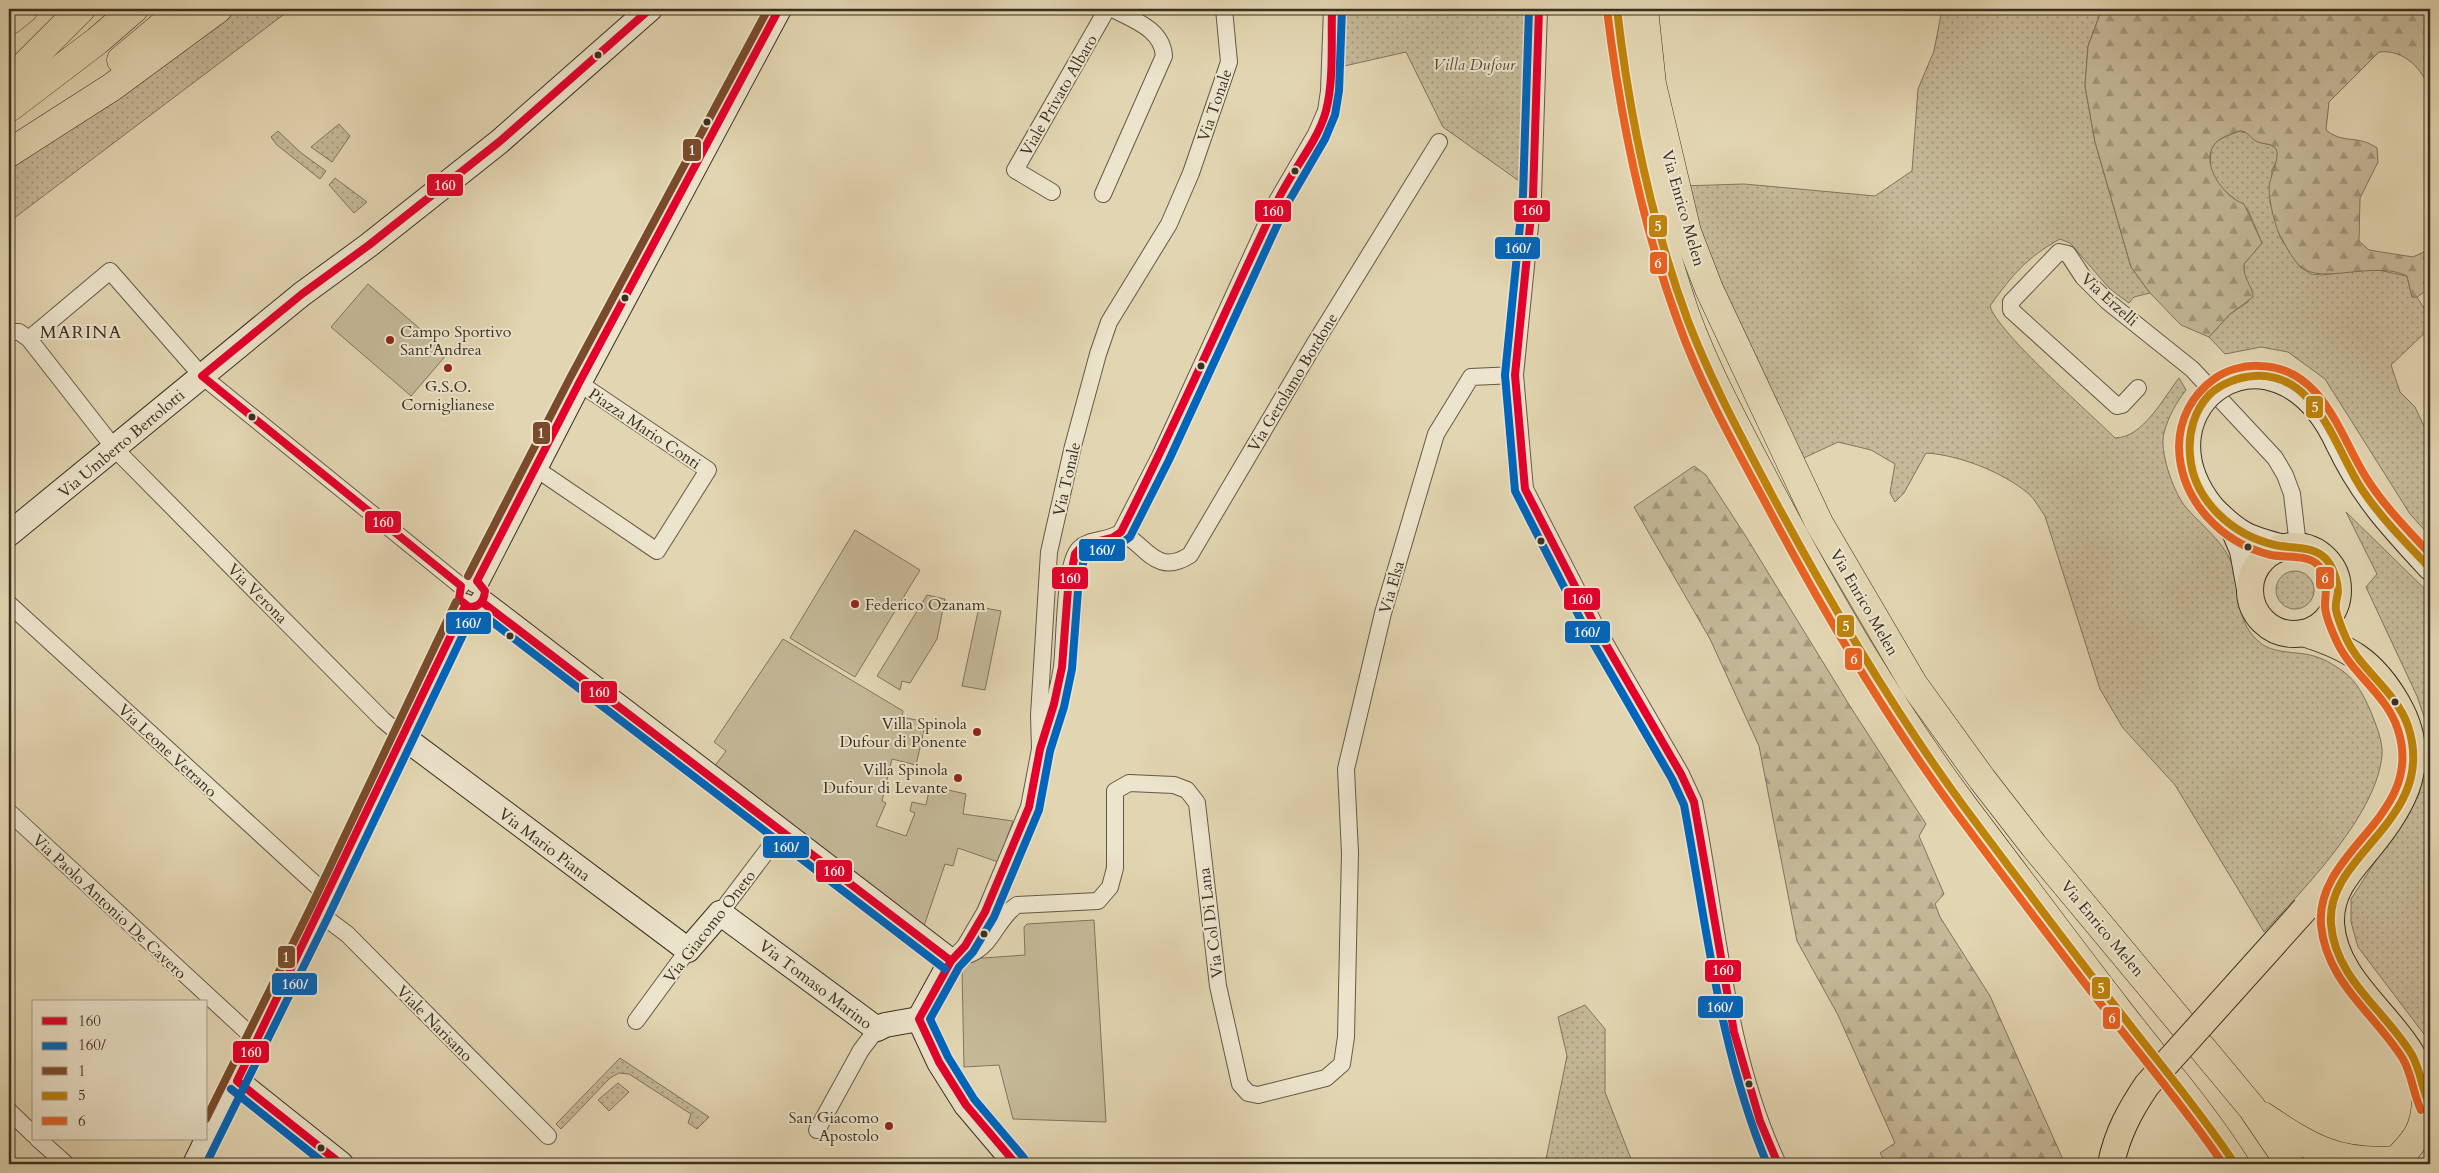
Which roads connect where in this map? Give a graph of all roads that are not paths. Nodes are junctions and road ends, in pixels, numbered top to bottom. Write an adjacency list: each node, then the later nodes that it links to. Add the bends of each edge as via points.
1 (24, 9): 15 (highway)
2 (81, 9): 16 (highway)
3 (134, 9): 17 (highway)
4 (182, 9): 19 (highway, via 103,75)
5 (218, 9): 20 (highway, via 112,87)
6 (650, 9): 26 (street, Via Umberto Bertolotti, via 499,142 302,294)
7 (779, 9): 27 (street)
8 (1107, 9): 21 (street, Viale Privato Albaro, via 1015,170)
9 (1113, 9): 22 (street, via 1154,32 1163,45 1164,56)
10 (1224, 9): 43 (street, Via Tonale, via 1229,62 1191,173 1169,224 1109,322 1073,446 1049,552 1039,715)
11 (1332, 9): 32 (street, via 1326,111 1277,201 1160,456)
12 (1539, 9): 25 (street, via 1534,196)
13 (1617, 9): 73 (highway, Via Enrico Melen, via 1641,160 1680,298 1721,397 1797,542 1895,706 1962,804 2217,1135)
14 (1644, 9): 58 (highway, Via Enrico Melen, via 1652,84 1687,232 1709,289 1819,522 1914,686 1982,779)
15 (9, 22)
16 (9, 81)
17 (9, 108)
18 (1440, 142): 32 (street, Via Gerolamo Bordone, via 1314,343 1190,555 1176,562 1166,562 1146,554 1137,541)
19 (9, 146)
20 (9, 153)
21 (1052, 192)
22 (1103, 194)
23 (9, 332): 24 (street, via 19,332)
24 (29, 339): 26 (street, via 110,271); 29 (street, Via Verona)
25 (1515, 375): 46 (street, Via Elsa, via 1471,377 1436,434 1383,612 1346,768); 71 (street, via 1525,488 1593,621 1694,802 1734,1028 1759,1125)
26 (202, 376): 29 (street, Via Umberto Bertolotti); 37 (street)
27 (579, 383): 30 (street); 30 (street, Piazza Mario Conti, via 708,470 657,551)
28 (2138, 388): 34 (street, Via Erzelli, via 2122,406 2117,406 2011,310 2011,302 2059,252 2068,254 2083,277 2107,301 2192,369 2275,458 2292,494)
29 (115, 449): 33 (street, Via Umberto Bertolotti); 42 (street, Via Verona)
30 (535, 468): 37 (street)
31 (2232, 527): 34 (street, via 2249,536); 35 (street, bridge, via 2212,507 2195,482 2190,469 2190,432 2205,400 2226,384 2258,376 2283,381 2318,410 2369,500); 36 (street, via 2242,551)
32 (1121, 532): 43 (street, via 1112,538 1084,545 1075,554 1068,589 1062,667)
33 (9, 534)
34 (2291, 546): 36 (main road, via 2271,552 2259,562); 39 (main road, via 2312,550 2325,558 2338,584)
35 (2430, 568)
36 (2249, 589): 40 (main road, via 2251,604 2268,627 2282,633)
37 (471, 594): 42 (street); 45 (street)
38 (9, 604): 48 (street, Via Leone Vetrano)
39 (2335, 606): 40 (main road, via 2323,623); 41 (main road)
40 (2303, 633): 41 (main road, via 2337,644)
41 (2355, 654): 47 (main road, via 2383,684 2401,710 2409,732 2413,761 2407,790 2396,813)
42 (402, 736): 48 (street); 50 (street, Via Mario Piana)
43 (1040, 749): 51 (street, Via Tonale, via 1029,806 986,912)
44 (9, 812): 55 (street, Via Paolo Antonio De Cavero)
45 (782, 831): 49 (street, Via Giacomo Oneto); 51 (street)
46 (1350, 852): 51 (street, Via Col Di Lana, via 1346,1037 1342,1064 1326,1078 1258,1095 1248,1093 1240,1084 1218,986 1197,803 1187,790 1174,785 1129,783 1115,791 1114,868 1110,887 1098,901 1017,905 983,947 970,954)
47 (2344, 877): 57 (main road, via 2334,894 2332,911 2332,931 2337,950 2368,1000 2412,1054); 72 (main road, bridge, via 2305,909 2147,1085 2128,1114 2115,1143)
48 (323, 904): 55 (street); 62 (street, Viale Narisano, via 347,934)
49 (720, 913): 50 (street, Via Giacomo Oneto); 54 (street, Via Tomaso Marino)
50 (688, 950): 53 (street, Via Giacomo Oneto)
51 (956, 956): 52 (street)
52 (919, 1019): 54 (street, Via Tomaso Marino); 70 (street, via 966,1105)
53 (636, 1021)
54 (877, 1029): 60 (street, via 861,1050)
55 (256, 1040): 56 (street)
56 (237, 1080): 63 (street); 69 (street)
57 (2428, 1102): 66 (highway, via 2420,1133)
58 (2252, 1108): 66 (highway, via 2320,1151 2356,1160); 74 (highway)
59 (9, 1112): 61 (street)
60 (817, 1130)
61 (32, 1133)
62 (548, 1136)
63 (208, 1138)
64 (39, 1140): 67 (street)
65 (207, 1140): 68 (street)
66 (2395, 1162)
67 (66, 1164)
68 (195, 1164)
69 (341, 1164)
70 (1016, 1164)
71 (1778, 1164)
72 (2111, 1164)
73 (2235, 1164)
74 (2290, 1164)

